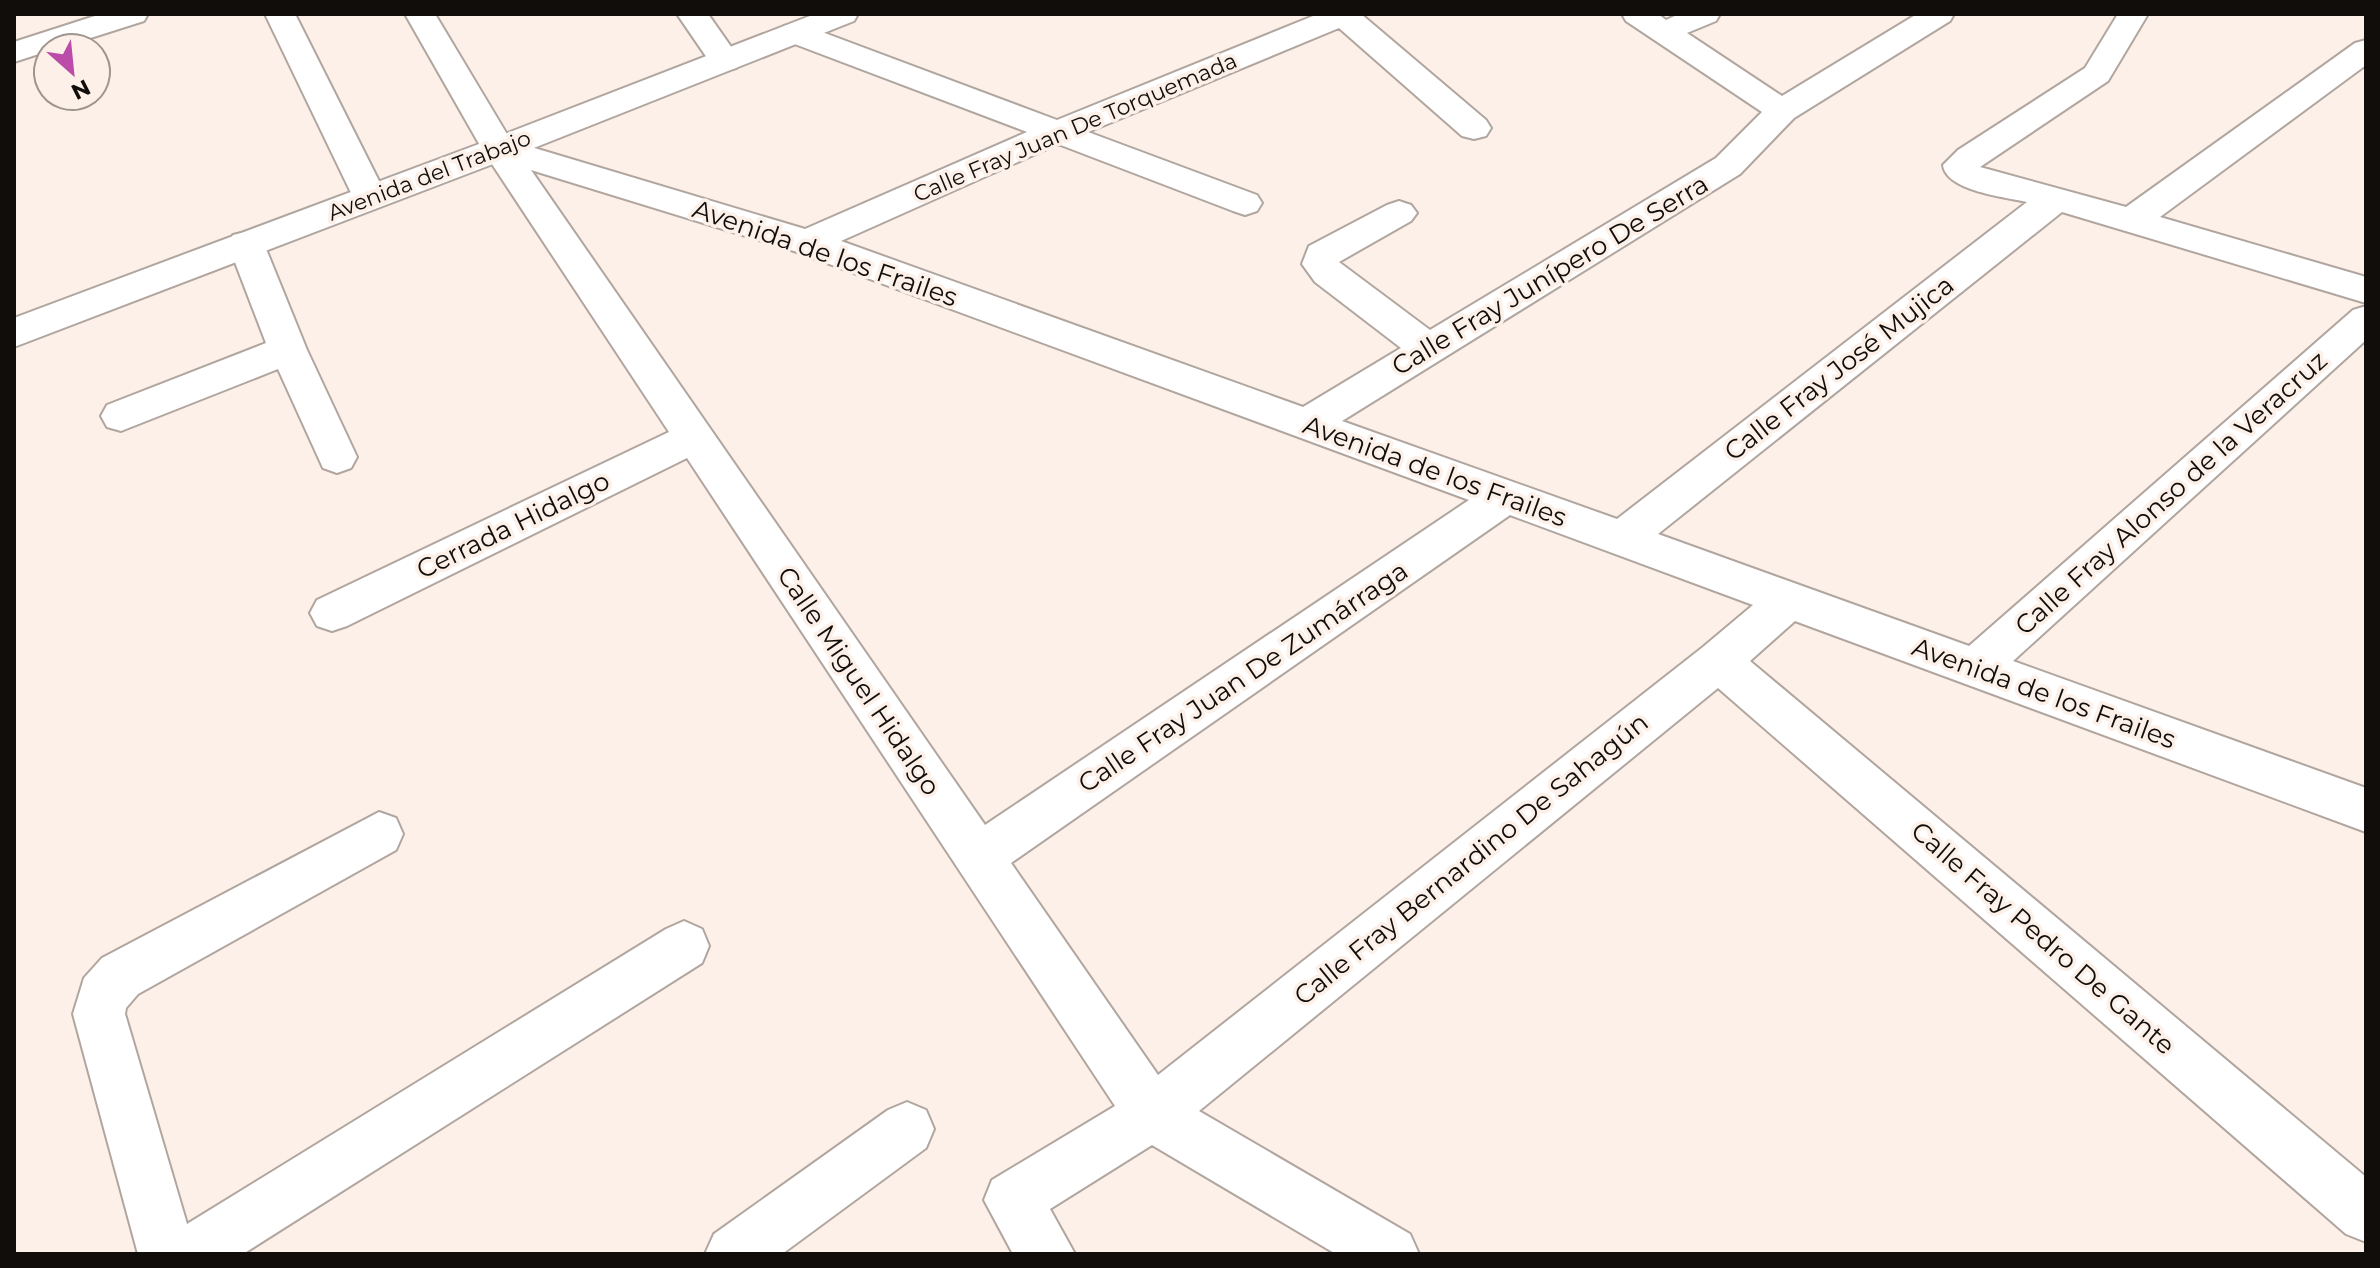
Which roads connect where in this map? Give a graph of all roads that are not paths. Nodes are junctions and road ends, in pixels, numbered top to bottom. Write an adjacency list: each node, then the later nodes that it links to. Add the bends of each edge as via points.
1 (133, 14): 14 (street)
2 (280, 14): 20 (street)
3 (420, 14): 19 (street, Calle Miguel Hidalgo)
4 (692, 14): 15 (street)
5 (843, 14): 12 (street, Avenida del Trabajo)
6 (1343, 14): 17 (street); 18 (street, Calle Fray Juan De Torquemada)
7 (1637, 14): 11 (street)
8 (1705, 14): 11 (street)
9 (1939, 14): 16 (street, Calle Fray Junípero De Serra)
10 (2133, 14): 21 (street, via 2091,79 1960,165 1970,177)
11 (1664, 32): 16 (street)
12 (795, 33): 15 (street, Avenida del Trabajo); 18 (street)
13 (2366, 50): 24 (street)
14 (14, 52)
15 (725, 61): 19 (street, Avenida del Trabajo)
16 (1782, 111): 30 (street, Calle Fray Junípero De Serra, via 1728,166)
17 (1474, 128)
18 (1057, 132): 22 (street); 25 (street, Calle Fray Juan De Torquemada)
19 (499, 149): 20 (street, Avenida del Trabajo); 25 (street, Avenida de los Frailes); 34 (street, Calle Miguel Hidalgo)
20 (370, 197): 26 (street, Avenida del Trabajo)
21 (2056, 198): 24 (street); 37 (street, Calle Fray José Mujica)
22 (1245, 203)
23 (1399, 213): 30 (street, via 1322,255 1320,264)
24 (2132, 220): 27 (street)
25 (807, 242): 33 (street, Avenida de los Frailes)
26 (246, 244): 29 (street, Avenida del Trabajo); 31 (street)
27 (2366, 290)
28 (2366, 319): 41 (street, Calle Fray Alonso de la Veracruz)
29 (14, 333)
30 (1428, 349): 33 (street, Calle Fray Junípero De Serra)
31 (288, 350): 32 (street); 35 (street)
32 (121, 416)
33 (1306, 424): 36 (street, Avenida de los Frailes)
34 (694, 437): 39 (street, Cerrada Hidalgo); 44 (street, Calle Miguel Hidalgo)
35 (337, 457)
36 (1507, 496): 37 (street, Avenida de los Frailes); 44 (street, Calle Fray Juan De Zumárraga)
37 (1622, 539): 38 (street, Avenida de los Frailes)
38 (1788, 601): 40 (street, Calle Fray Bernardino De Sahagún); 41 (street, Avenida de los Frailes)
39 (332, 613)
40 (1719, 661): 46 (street, Calle Fray Bernardino De Sahagún); 48 (street, Calle Fray Pedro De Gante)
41 (1976, 667): 42 (street, Avenida de los Frailes)
42 (2363, 803)
43 (379, 834): 49 (street, via 120,976 102,996 99,1014)
44 (979, 857): 46 (street, Calle Miguel Hidalgo)
45 (684, 946): 50 (street)
46 (1152, 1114): 52 (street, Calle Fray Bernardino De Sahagún, via 1012,1200); 53 (street, Calle Miguel Hidalgo)
47 (907, 1129): 51 (street)
48 (2366, 1214)
49 (167, 1254)
50 (191, 1254)
51 (734, 1254)
52 (1046, 1254)
53 (1390, 1254)

